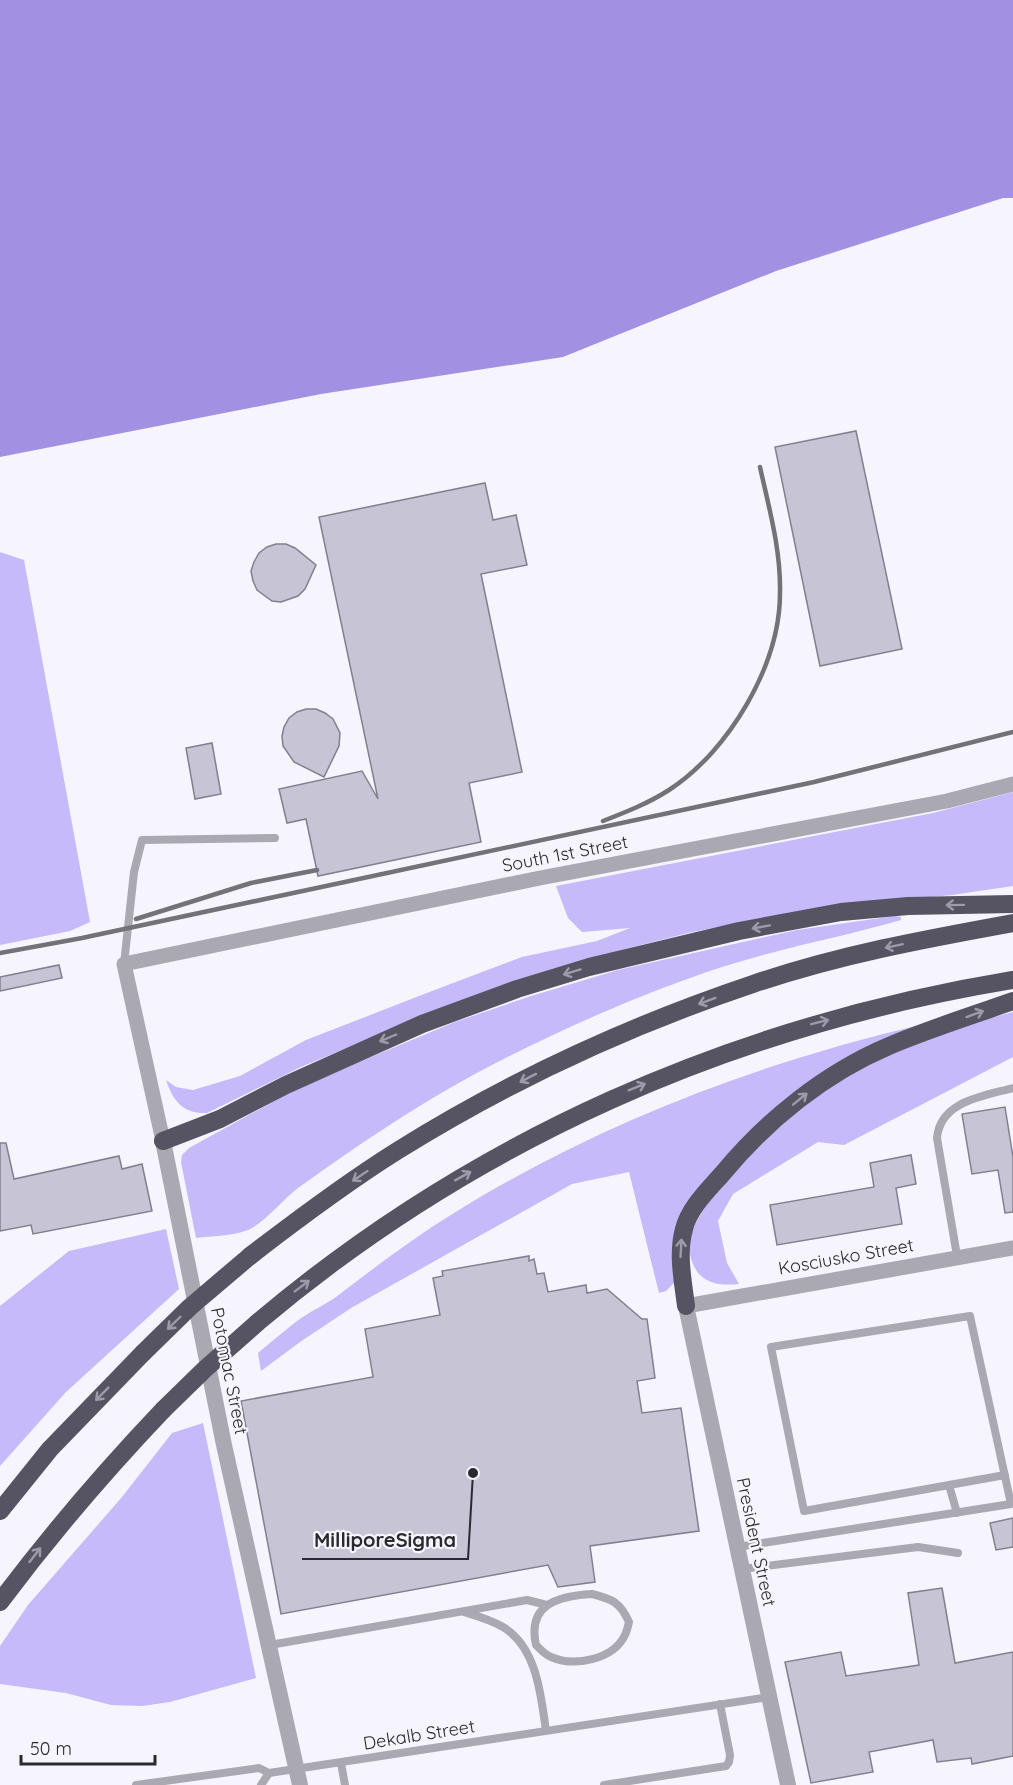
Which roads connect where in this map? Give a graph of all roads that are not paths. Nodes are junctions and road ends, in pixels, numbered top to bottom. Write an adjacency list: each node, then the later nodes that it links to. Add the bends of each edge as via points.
1 (1013, 784): 5 (street, South 1st Street, via 947,801 540,878)
2 (275, 838): 5 (lane, via 142,840 134,872)
3 (1013, 904): 9 (highway, one-way to 9, via 842,912 740,930 589,967 422,1023 220,1119)
4 (1013, 923): 15 (highway, one-way to 15, bridge, via 849,956 754,983 661,1017 482,1101 396,1151 319,1203 190,1307 50,1449)
5 (124, 964): 9 (street, Potomac Street)
6 (1013, 980): 20 (highway, one-way to 6, bridge, via 115,1460 205,1369 298,1289 364,1240 454,1182 627,1091 713,1057 805,1026)
7 (1013, 1001): 12 (highway, one-way to 7, via 681,1263 684,1226 736,1157 766,1128 822,1082 851,1065 887,1047)
8 (1013, 1088): 11 (lane, via 959,1105 941,1120 937,1131)
9 (163, 1141): 23 (street, Potomac Street, via 224,1445)
10 (1013, 1248): 11 (street, Kosciusko Street)
11 (957, 1256): 12 (street, Kosciusko Street)
12 (686, 1306): 17 (street, President Street)
13 (1005, 1474): 14 (lane); 14 (lane, via 970,1316 771,1347 804,1511); 16 (lane, via 1011,1504)
14 (949, 1485): 16 (lane)
15 (0, 1511)
16 (957, 1513): 17 (lane)
17 (737, 1547): 19 (street, President Street)
18 (958, 1553): 19 (lane, via 918,1547)
19 (742, 1569): 26 (street, President Street)
20 (0, 1602)
21 (547, 1605): 22 (lane, via 527,1600); 24 (lane, via 533,1631); 24 (lane, via 573,1595 592,1594 609,1598 622,1608 629,1622 625,1636 615,1648 597,1658 573,1662 550,1657)
22 (462, 1612): 23 (lane); 25 (lane, via 503,1626)
23 (270, 1645): 31 (street, Potomac Street)
24 (536, 1646): 25 (lane)
25 (526, 1653): 28 (lane, via 540,1687)
26 (769, 1697): 27 (lane, Dekalb Street); 36 (street, President Street)
27 (720, 1704): 28 (lane, Dekalb Street); 35 (lane, via 730,1755 726,1766)
28 (546, 1731): 29 (lane, Dekalb Street)
29 (341, 1762): 31 (lane, Dekalb Street); 34 (lane)
30 (269, 1773): 31 (lane, Dekalb Street); 32 (lane, Dekalb Street, via 259,1768); 33 (lane)
31 (298, 1777)
32 (136, 1785)
33 (261, 1785)
34 (345, 1785)
35 (604, 1785)
36 (788, 1785)

